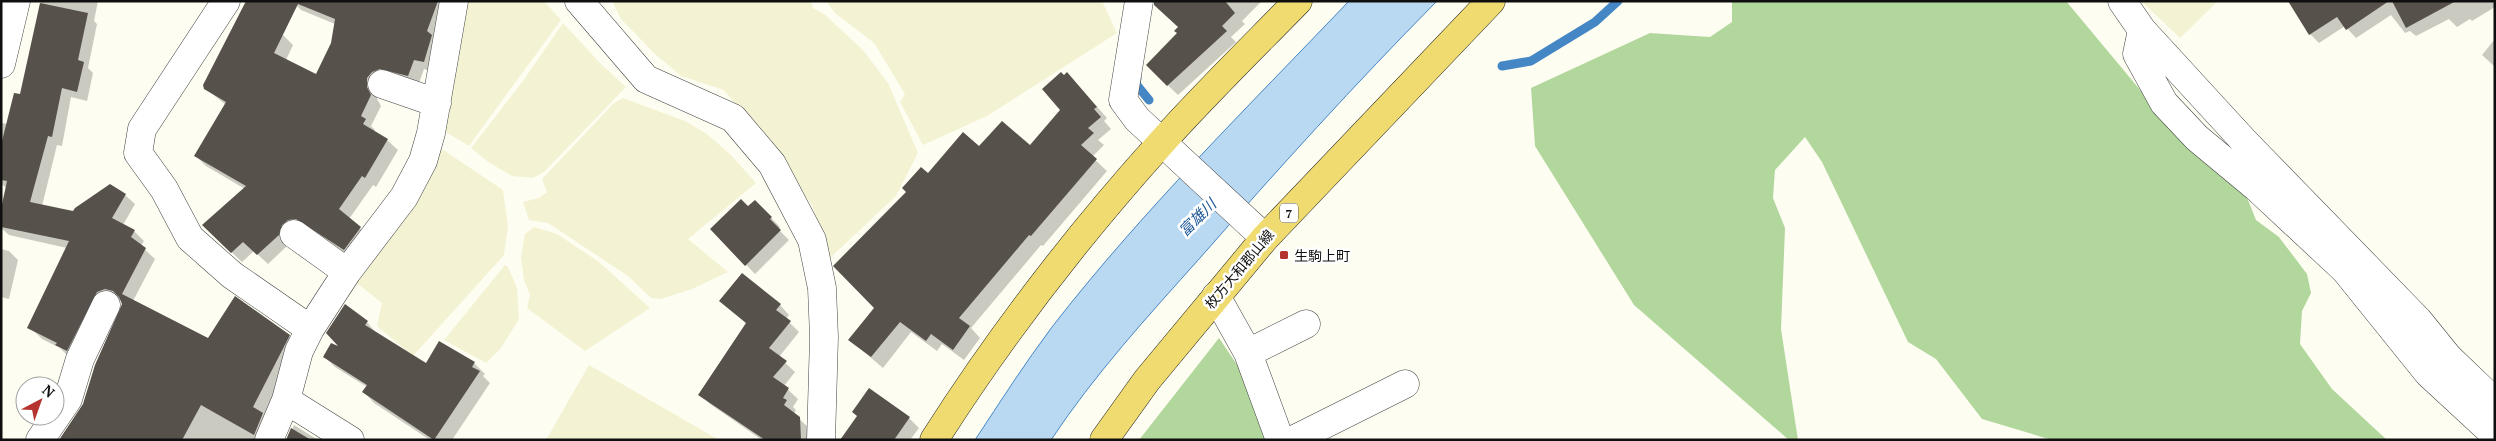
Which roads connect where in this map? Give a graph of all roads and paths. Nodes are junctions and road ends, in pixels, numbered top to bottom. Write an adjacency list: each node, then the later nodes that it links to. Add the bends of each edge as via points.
1 (16, 1): 10 (street)
2 (226, 1): 20 (street, via 142,130 138,153 164,189 190,238 232,275)
3 (454, 1): 12 (street)
4 (579, 1): 29 (street, via 646,80 733,118 772,164 812,240 822,288 824,337)
5 (1139, 1): 13 (street, via 1123,100 1137,119)
6 (1298, 1): 13 (main road)
7 (1491, 1): 15 (main road, 枚方大和郡山線 / 7)
8 (2122, 1): 9 (street)
9 (2142, 30): 24 (street, via 2418,320 2448,357); 25 (street, via 2137,54 2164,103 2197,138 2256,187 2345,270 2428,373)
10 (1, 64)
11 (382, 84): 12 (street)
12 (437, 103): 16 (street, via 423,161 404,197)
13 (1162, 141): 15 (street); 30 (main road, via 1044,282 975,375)
14 (294, 234): 16 (street)
15 (1265, 238): 17 (main road, 枚方大和郡山線 / 7)
16 (347, 272): 20 (street)
17 (1216, 296): 21 (street); 31 (main road, 枚方大和郡山線 / 7, via 1147,380)
18 (106, 305): 26 (street, via 80,360 68,399)
19 (1306, 324): 21 (street)
20 (310, 329): 23 (street, via 299,351)
21 (1248, 353): 32 (street)
22 (1405, 384): 33 (street)
23 (286, 400): 27 (street); 28 (street)
24 (2495, 402)
25 (2495, 435)
26 (40, 440)
27 (269, 440)
28 (350, 440)
29 (820, 440)
30 (934, 440)
31 (1104, 440)
32 (1280, 440)
33 (1294, 440)

